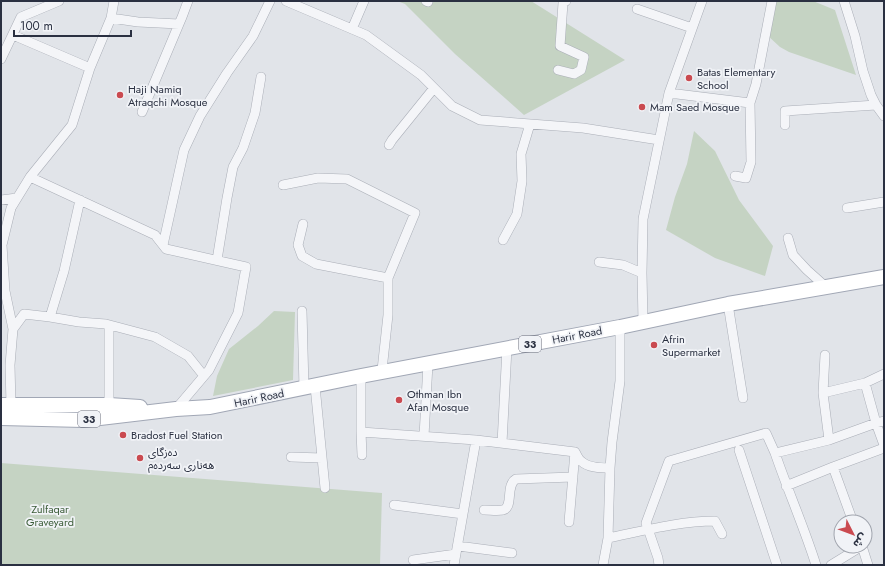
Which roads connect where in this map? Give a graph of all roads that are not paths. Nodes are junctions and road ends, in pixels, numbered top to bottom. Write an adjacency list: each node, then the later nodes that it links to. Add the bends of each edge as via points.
1 (58, 1): 17 (street, via 21,17)
2 (114, 1): 13 (street)
3 (188, 1): 14 (street)
4 (270, 1): 43 (street, via 253,36 200,116 184,150)
5 (286, 1): 11 (street)
6 (364, 1): 16 (street)
7 (566, 1): 20 (street, via 563,3 560,46 584,57 581,70 574,74)
8 (702, 1): 15 (street)
9 (772, 1): 24 (street)
10 (844, 1): 25 (street, via 863,71)
11 (307, 5): 16 (street)
12 (637, 9): 15 (street)
13 (111, 18): 14 (street); 19 (street)
14 (179, 24): 26 (street)
15 (692, 28): 23 (street)
16 (352, 29): 22 (street, via 372,39 421,75)
17 (13, 35): 18 (street); 19 (street)
18 (1, 59)
19 (90, 68): 33 (street, via 72,125)
20 (558, 70)
21 (261, 77): 44 (street, via 256,113 233,167)
22 (434, 88): 28 (street, via 452,106 480,120); 31 (street)
23 (669, 93): 24 (street); 30 (street)
24 (750, 104): 32 (street, via 751,162 746,178)
25 (876, 105): 27 (street); 29 (street, via 785,111)
26 (142, 112)
27 (884, 116)
28 (530, 124): 30 (street, via 583,128); 42 (street, via 522,154 522,180 516,214)
29 (785, 125)
30 (659, 140): 46 (street, via 642,219)
31 (389, 145)
32 (735, 176)
33 (30, 177): 35 (street); 37 (street)
34 (283, 185): 48 (street, via 318,178 347,179 415,213)
35 (17, 198): 36 (street); 56 (street, via 11,208 2,245 4,290)
36 (1, 200)
37 (80, 200): 43 (street, via 155,235); 52 (street, via 64,271)
38 (884, 202): 39 (street)
39 (847, 208)
40 (303, 224): 48 (street, via 298,245 302,256 316,264)
41 (788, 238): 49 (street, via 793,255)
42 (503, 240)
43 (163, 245): 44 (street, via 166,249)
44 (217, 260): 62 (street, via 246,267 238,313)
45 (599, 262): 46 (street, via 623,265)
46 (642, 273): 53 (street)
47 (884, 277): 49 (main road, Harir Road / 33)
48 (388, 278): 60 (street, via 388,315 382,370)
49 (826, 287): 50 (main road, Harir Road / 33)
50 (728, 304): 53 (main road, Harir Road / 33); 67 (street)
51 (302, 311): 65 (street)
52 (50, 317): 54 (street); 56 (street, via 24,314)
53 (643, 322): 55 (main road, Harir Road / 33)
54 (109, 325): 62 (street, via 155,337 188,356); 69 (street)
55 (620, 326): 57 (main road, Harir Road / 33); 87 (street, via 620,381)
56 (13, 329): 68 (street)
57 (507, 348): 59 (main road, Harir Road / 33); 77 (street)
58 (825, 355): 66 (street)
59 (428, 364): 60 (main road, Harir Road / 33); 74 (street)
60 (384, 372): 63 (main road, Harir Road / 33)
61 (884, 374): 64 (street)
62 (204, 376): 70 (street)
63 (361, 376): 65 (main road, Harir Road / 33); 73 (street)
64 (865, 383): 66 (street); 72 (street)
65 (309, 387): 70 (main road, Harir Road / 33, via 210,407); 85 (street)
66 (823, 393): 76 (street)
67 (743, 398)
68 (6, 405): 69 (main road, 33)
69 (109, 405): 70 (main road, 33)
70 (176, 409): 71 (main road, 33, via 83,420)
71 (1, 418)
72 (880, 422): 76 (street); 78 (street)
73 (361, 432): 74 (street); 83 (street)
74 (424, 436): 75 (street)
75 (476, 440): 77 (street); 93 (street)
76 (829, 440): 82 (street)
77 (502, 443): 81 (street)
78 (884, 445)
79 (884, 448): 86 (street)
80 (739, 450): 107 (street)
81 (575, 452): 87 (street, via 580,461 588,465); 88 (street)
82 (775, 453): 89 (street); 96 (street, via 766,433 669,461 646,523)
83 (362, 455)
84 (291, 457): 85 (street)
85 (322, 458): 90 (street)
86 (833, 467): 89 (street); 94 (street)
87 (610, 468): 98 (street)
88 (573, 477): 92 (street, via 516,479 511,485 507,508); 95 (street)
89 (786, 486): 108 (street)
90 (324, 488)
91 (394, 505): 93 (street)
92 (484, 510)
93 (463, 514): 99 (street)
94 (850, 514)
95 (569, 522)
96 (649, 530): 97 (street, via 715,521); 98 (street); 106 (street)
97 (722, 534)
98 (608, 538): 105 (street)
99 (457, 550): 100 (street); 103 (street); 104 (street)
100 (512, 552)
101 (849, 554): 109 (street)
102 (865, 554): 110 (street)
103 (413, 560)
104 (454, 565)
105 (603, 565)
106 (659, 565)
107 (777, 565)
108 (816, 565)
109 (831, 565)
110 (868, 565)

